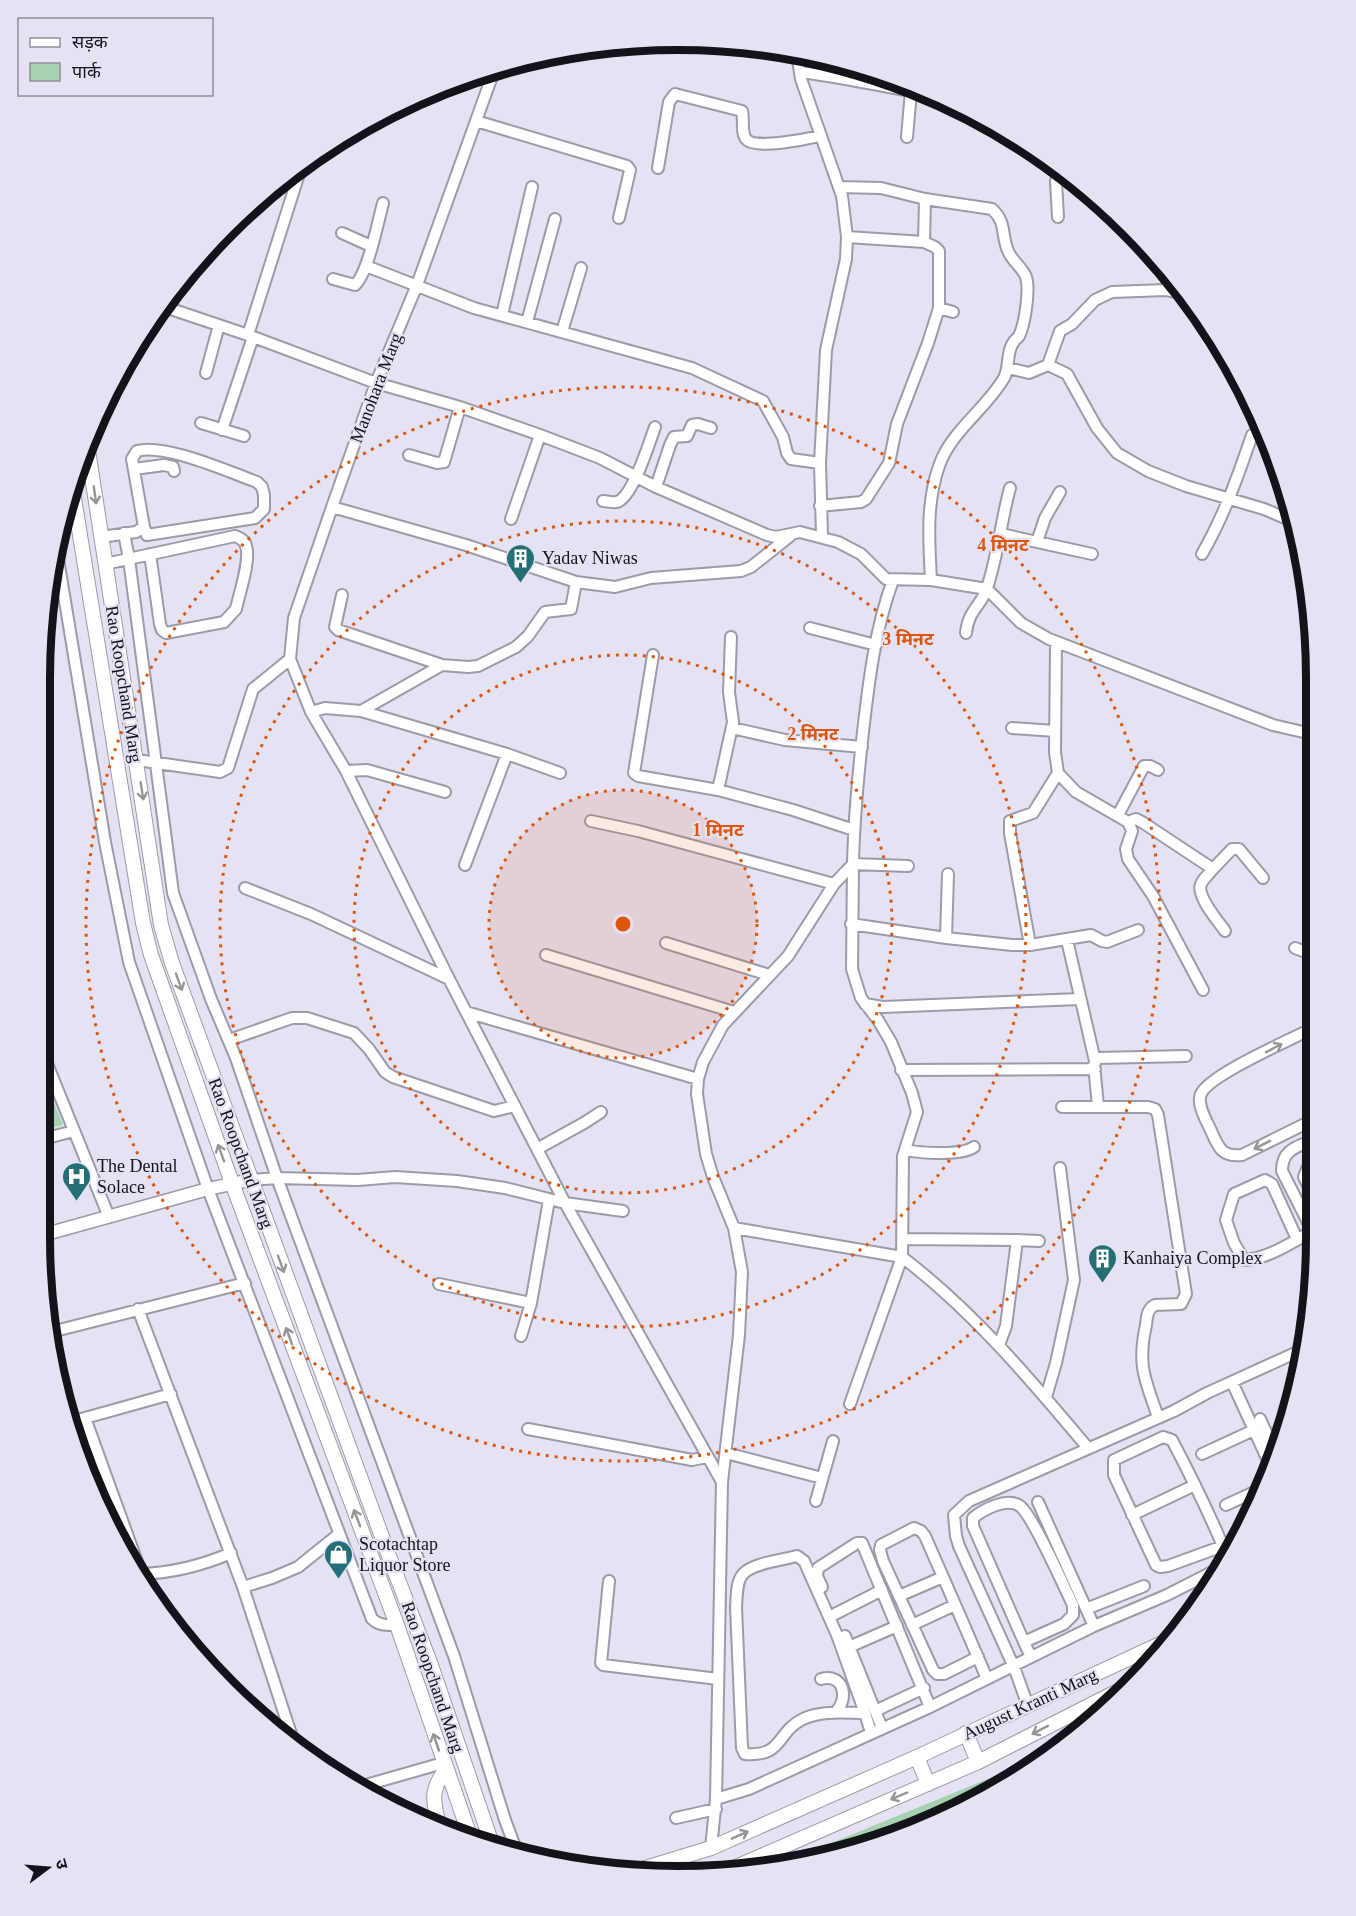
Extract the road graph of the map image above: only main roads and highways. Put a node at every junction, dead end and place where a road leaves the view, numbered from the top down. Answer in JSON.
{"nodes":[{"id":1,"x":90,"y":457,"type":"edge"},
{"id":2,"x":75,"y":503,"type":"edge"},
{"id":3,"x":1156,"y":1647,"type":"edge"},
{"id":4,"x":1107,"y":1697,"type":"edge"},
{"id":5,"x":966,"y":1733,"type":"junction"},
{"id":6,"x":917,"y":1757,"type":"junction"},
{"id":7,"x":978,"y":1762,"type":"junction"},
{"id":8,"x":445,"y":1766,"type":"junction"},
{"id":9,"x":928,"y":1784,"type":"junction"},
{"id":10,"x":438,"y":1819,"type":"edge"},
{"id":11,"x":468,"y":1830,"type":"edge"},
{"id":12,"x":490,"y":1837,"type":"edge"},
{"id":13,"x":747,"y":1862,"type":"edge"},
{"id":14,"x":654,"y":1865,"type":"edge"}],
"edges":[{"from":1,"to":12,"type":"main road","name":"Rao Roopchand Marg","one_way":true},
{"from":8,"to":2,"type":"main road","name":"Rao Roopchand Marg","one_way":true},
{"from":3,"to":5,"type":"main road","name":"August Kranti Marg"},
{"from":4,"to":7,"type":"main road","name":"August Kranti Marg","one_way":true},
{"from":5,"to":6,"type":"main road","name":"August Kranti Marg"},
{"from":5,"to":7,"type":"main road"},
{"from":6,"to":9,"type":"main road"},
{"from":14,"to":6,"type":"main road","name":"August Kranti Marg","one_way":true},
{"from":7,"to":9,"type":"main road","name":"August Kranti Marg"},
{"from":8,"to":10,"type":"main road"},
{"from":8,"to":11,"type":"main road","name":"Rao Roopchand Marg"},
{"from":9,"to":13,"type":"main road","name":"August Kranti Marg","one_way":true}]}
